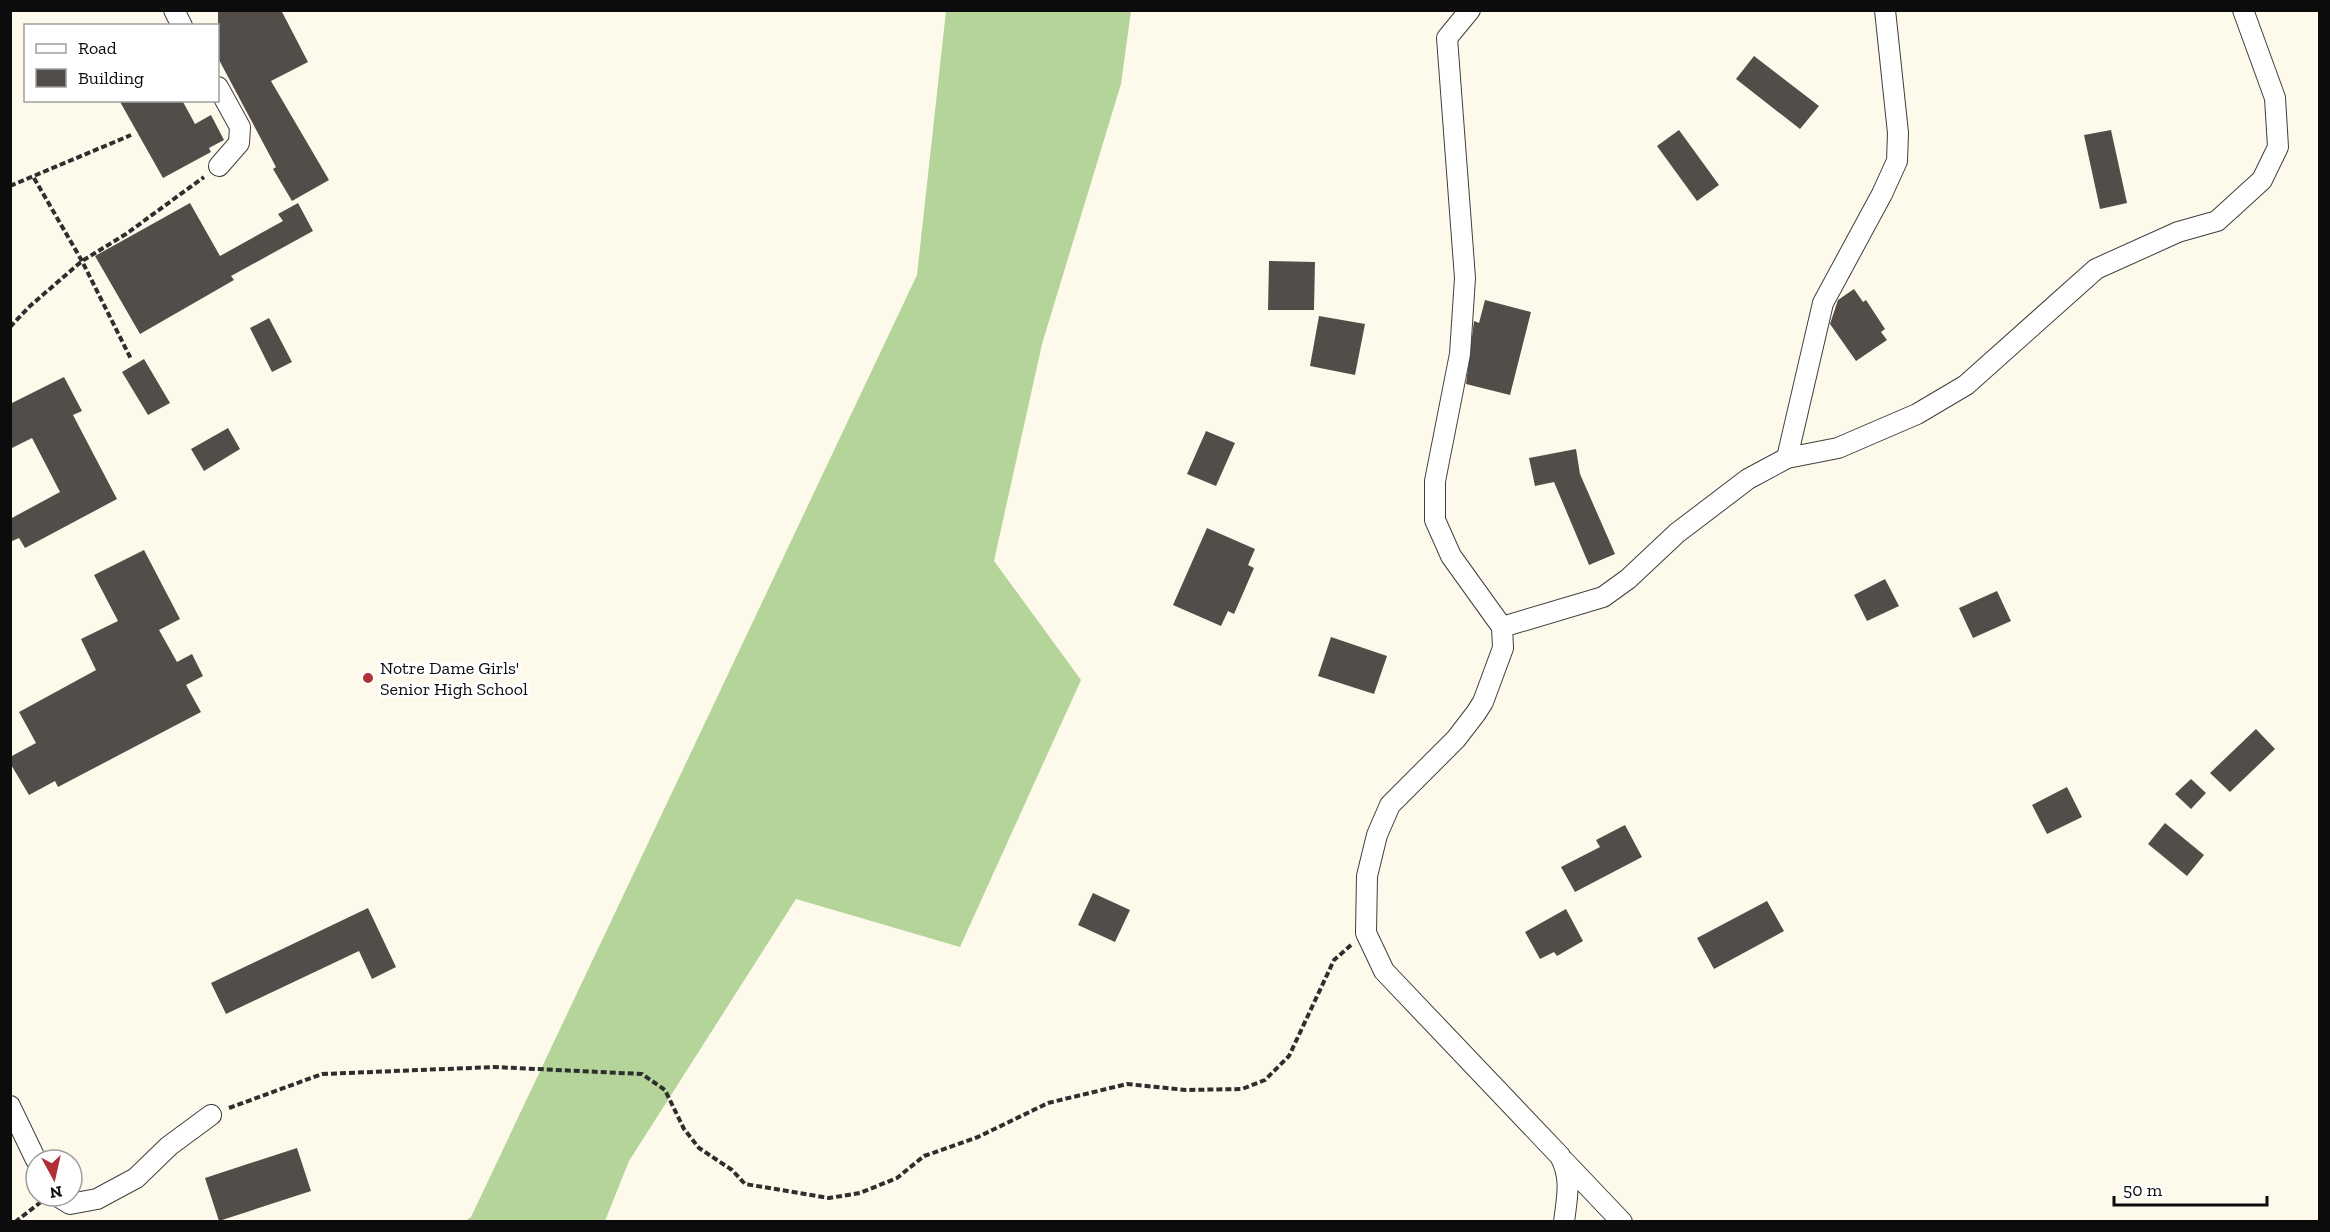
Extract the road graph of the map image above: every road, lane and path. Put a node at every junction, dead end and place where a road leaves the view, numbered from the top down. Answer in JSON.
{"nodes":[{"id":1,"x":174,"y":10,"type":"edge"},
{"id":2,"x":1470,"y":10,"type":"edge"},
{"id":3,"x":1885,"y":10,"type":"edge"},
{"id":4,"x":2243,"y":10,"type":"edge"},
{"id":5,"x":181,"y":24,"type":"edge"},
{"id":6,"x":219,"y":89,"type":"edge"},
{"id":7,"x":132,"y":135,"type":"dead end"},
{"id":8,"x":219,"y":166,"type":"joint"},
{"id":9,"x":34,"y":178,"type":"junction"},
{"id":10,"x":10,"y":186,"type":"edge"},
{"id":11,"x":82,"y":261,"type":"junction"},
{"id":12,"x":10,"y":327,"type":"edge"},
{"id":13,"x":131,"y":359,"type":"dead end"},
{"id":14,"x":1787,"y":458,"type":"junction"},
{"id":15,"x":1502,"y":627,"type":"junction"},
{"id":16,"x":1366,"y":933,"type":"junction"},
{"id":17,"x":10,"y":1106,"type":"edge"},
{"id":18,"x":211,"y":1115,"type":"joint"},
{"id":19,"x":30,"y":1148,"type":"edge"},
{"id":20,"x":1560,"y":1156,"type":"junction"},
{"id":21,"x":84,"y":1201,"type":"edge"},
{"id":22,"x":33,"y":1208,"type":"edge"},
{"id":23,"x":15,"y":1221,"type":"edge"},
{"id":24,"x":1564,"y":1221,"type":"edge"},
{"id":25,"x":1622,"y":1221,"type":"edge"}],
"edges":[{"from":1,"to":5,"type":"street"},
{"from":2,"to":15,"type":"street"},
{"from":3,"to":14,"type":"street"},
{"from":4,"to":14,"type":"street"},
{"from":6,"to":8,"type":"street"},
{"from":7,"to":9,"type":"path"},
{"from":8,"to":11,"type":"path"},
{"from":9,"to":10,"type":"path"},
{"from":9,"to":11,"type":"path"},
{"from":11,"to":12,"type":"path"},
{"from":11,"to":13,"type":"path"},
{"from":14,"to":15,"type":"street"},
{"from":15,"to":16,"type":"street"},
{"from":16,"to":18,"type":"path"},
{"from":16,"to":20,"type":"street"},
{"from":17,"to":19,"type":"street"},
{"from":18,"to":21,"type":"street"},
{"from":20,"to":24,"type":"street"},
{"from":20,"to":25,"type":"street"},
{"from":22,"to":23,"type":"path"}]}
